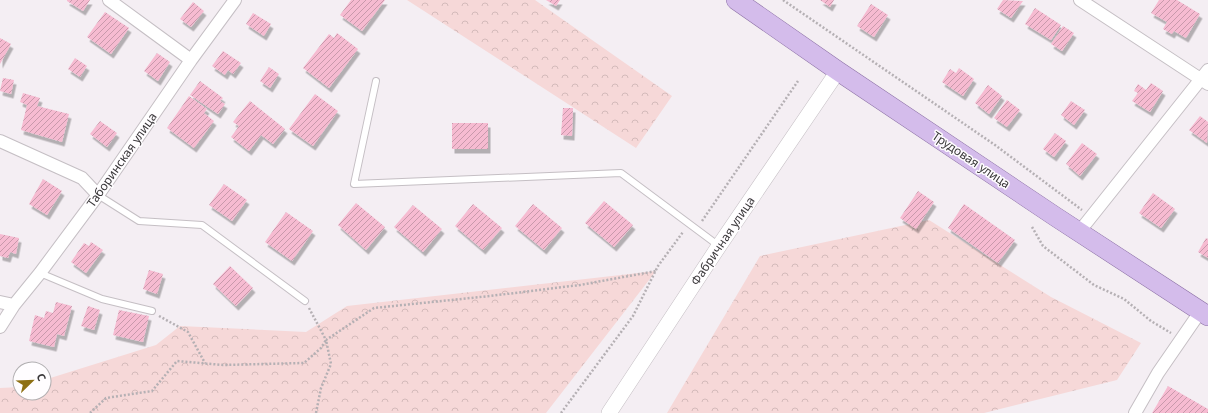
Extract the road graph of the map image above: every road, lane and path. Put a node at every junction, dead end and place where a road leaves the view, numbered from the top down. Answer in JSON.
{"nodes":[{"id":1,"x":109,"y":0,"type":"edge"},
{"id":2,"x":235,"y":0,"type":"edge"},
{"id":3,"x":736,"y":0,"type":"edge"},
{"id":4,"x":783,"y":0,"type":"edge"},
{"id":5,"x":1080,"y":0,"type":"edge"},
{"id":6,"x":191,"y":60,"type":"junction"},
{"id":7,"x":838,"y":71,"type":"junction"},
{"id":8,"x":1205,"y":78,"type":"edge"},
{"id":9,"x":376,"y":81,"type":"dead end"},
{"id":10,"x":798,"y":81,"type":"dead end"},
{"id":11,"x":0,"y":141,"type":"edge"},
{"id":12,"x":98,"y":195,"type":"junction"},
{"id":13,"x":1091,"y":216,"type":"junction"},
{"id":14,"x":689,"y":223,"type":"junction"},
{"id":15,"x":1032,"y":227,"type":"dead end"},
{"id":16,"x":1079,"y":232,"type":"junction"},
{"id":17,"x":719,"y":246,"type":"junction"},
{"id":18,"x":656,"y":271,"type":"dead end"},
{"id":19,"x":40,"y":273,"type":"junction"},
{"id":20,"x":305,"y":301,"type":"joint"},
{"id":21,"x":0,"y":302,"type":"edge"},
{"id":22,"x":14,"y":305,"type":"junction"},
{"id":23,"x":152,"y":311,"type":"joint"},
{"id":24,"x":1204,"y":314,"type":"edge"},
{"id":25,"x":0,"y":327,"type":"edge"},
{"id":26,"x":1182,"y":338,"type":"junction"},
{"id":27,"x":326,"y":340,"type":"junction"},
{"id":28,"x":205,"y":363,"type":"junction"},
{"id":29,"x":90,"y":413,"type":"edge"},
{"id":30,"x":316,"y":413,"type":"edge"},
{"id":31,"x":561,"y":413,"type":"edge"},
{"id":32,"x":609,"y":413,"type":"edge"},
{"id":33,"x":1135,"y":413,"type":"edge"}],
"edges":[{"from":1,"to":6,"type":"street"},
{"from":2,"to":6,"type":"street","name":"Таборинская улица"},
{"from":3,"to":7,"type":"main road","name":"Трудовая улица"},
{"from":4,"to":13,"type":"path"},
{"from":5,"to":8,"type":"street"},
{"from":6,"to":12,"type":"street","name":"Таборинская улица"},
{"from":7,"to":16,"type":"main road","name":"Трудовая улица"},
{"from":7,"to":17,"type":"street","name":"Фабричная улица"},
{"from":8,"to":13,"type":"street"},
{"from":9,"to":14,"type":"lane"},
{"from":10,"to":14,"type":"path"},
{"from":11,"to":12,"type":"street"},
{"from":12,"to":19,"type":"street","name":"Таборинская улица"},
{"from":12,"to":20,"type":"lane"},
{"from":13,"to":16,"type":"street"},
{"from":14,"to":17,"type":"lane"},
{"from":14,"to":31,"type":"path"},
{"from":15,"to":26,"type":"path"},
{"from":16,"to":24,"type":"main road","name":"Трудовая улица"},
{"from":17,"to":32,"type":"street","name":"Фабричная улица"},
{"from":18,"to":27,"type":"path"},
{"from":19,"to":22,"type":"street","name":"Таборинская улица"},
{"from":19,"to":23,"type":"lane"},
{"from":20,"to":27,"type":"path"},
{"from":21,"to":22,"type":"street"},
{"from":22,"to":25,"type":"street","name":"Таборинская улица"},
{"from":23,"to":28,"type":"path"},
{"from":24,"to":26,"type":"street"},
{"from":26,"to":33,"type":"street"},
{"from":27,"to":28,"type":"path"},
{"from":27,"to":30,"type":"path"},
{"from":28,"to":29,"type":"path"}]}
